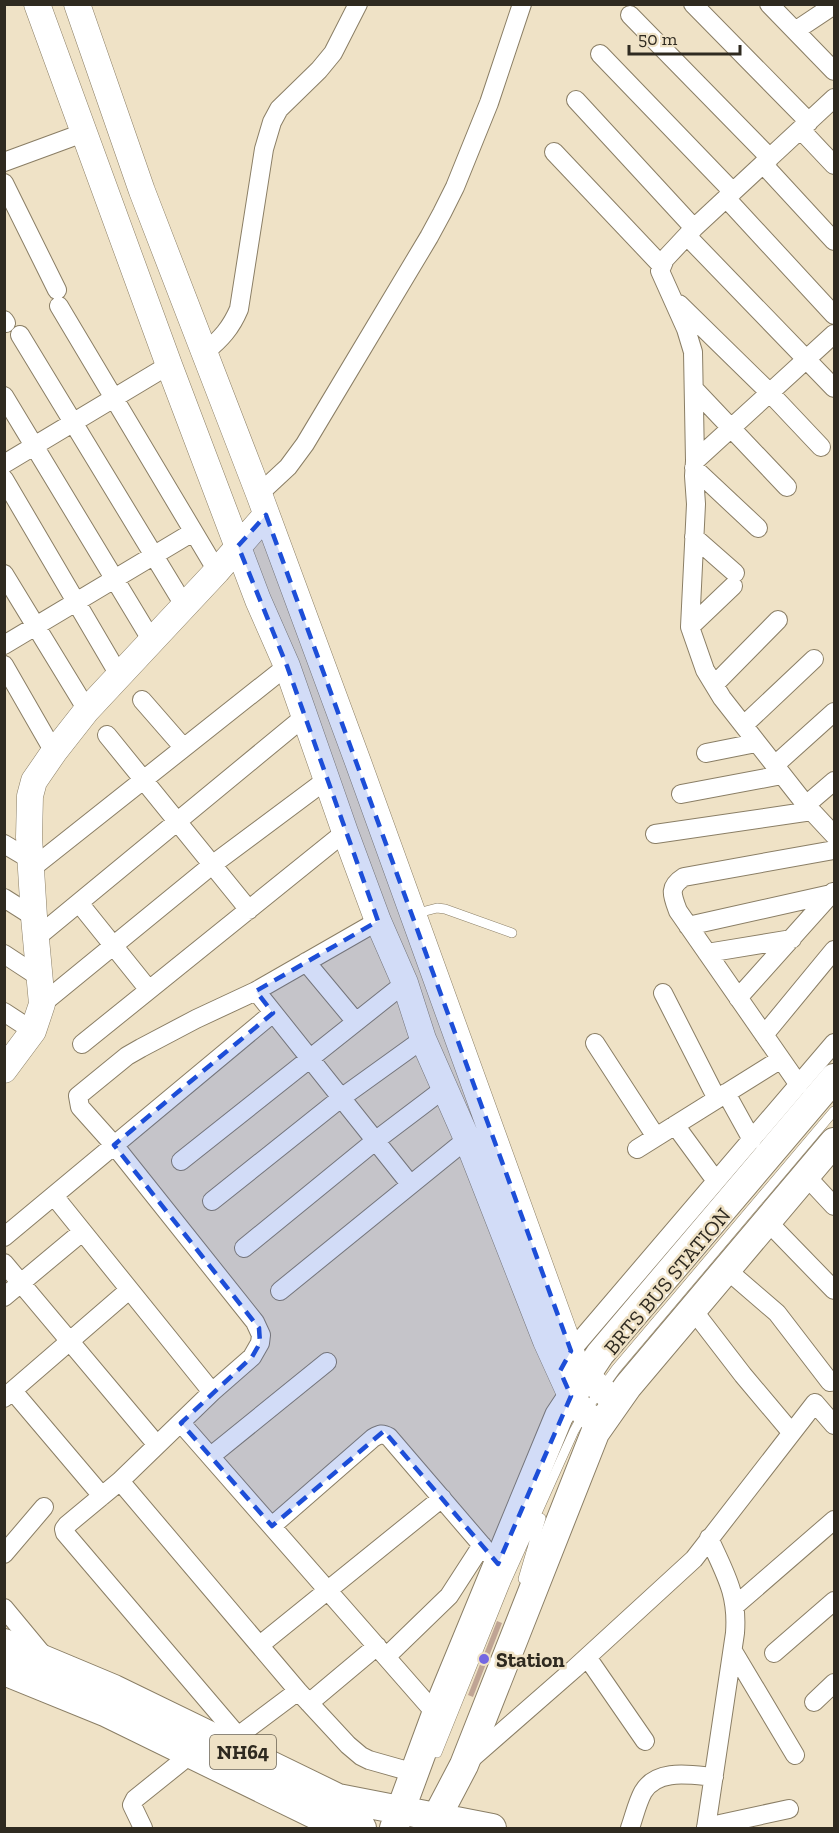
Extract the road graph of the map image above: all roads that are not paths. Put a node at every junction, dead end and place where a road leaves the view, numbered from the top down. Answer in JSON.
{"nodes":[{"id":1,"x":37,"y":4,"type":"edge"},
{"id":2,"x":77,"y":4,"type":"edge"},
{"id":3,"x":358,"y":4,"type":"edge"},
{"id":4,"x":522,"y":4,"type":"edge"},
{"id":5,"x":693,"y":4,"type":"edge"},
{"id":6,"x":769,"y":4,"type":"edge"},
{"id":7,"x":834,"y":5,"type":"edge"},
{"id":8,"x":630,"y":15,"type":"dead end"},
{"id":9,"x":795,"y":31,"type":"junction"},
{"id":10,"x":600,"y":54,"type":"dead end"},
{"id":11,"x":830,"y":59,"type":"edge"},
{"id":12,"x":834,"y":99,"type":"edge"},
{"id":13,"x":576,"y":100,"type":"dead end"},
{"id":14,"x":805,"y":126,"type":"junction"},
{"id":15,"x":83,"y":133,"type":"junction"},
{"id":16,"x":554,"y":152,"type":"dead end"},
{"id":17,"x":767,"y":161,"type":"junction"},
{"id":18,"x":4,"y":162,"type":"edge"},
{"id":19,"x":834,"y":165,"type":"edge"},
{"id":20,"x":4,"y":183,"type":"edge"},
{"id":21,"x":730,"y":195,"type":"junction"},
{"id":22,"x":690,"y":232,"type":"junction"},
{"id":23,"x":834,"y":241,"type":"edge"},
{"id":24,"x":661,"y":265,"type":"junction"},
{"id":25,"x":669,"y":294,"type":"junction"},
{"id":26,"x":834,"y":315,"type":"edge"},
{"id":27,"x":834,"y":334,"type":"edge"},
{"id":28,"x":20,"y":335,"type":"dead end"},
{"id":29,"x":205,"y":352,"type":"junction"},
{"id":30,"x":807,"y":359,"type":"junction"},
{"id":31,"x":169,"y":365,"type":"junction"},
{"id":32,"x":834,"y":388,"type":"edge"},
{"id":33,"x":695,"y":390,"type":"junction"},
{"id":34,"x":770,"y":393,"type":"junction"},
{"id":35,"x":4,"y":396,"type":"edge"},
{"id":36,"x":113,"y":397,"type":"junction"},
{"id":37,"x":72,"y":422,"type":"junction"},
{"id":38,"x":731,"y":428,"type":"junction"},
{"id":39,"x":34,"y":446,"type":"junction"},
{"id":40,"x":821,"y":447,"type":"dead end"},
{"id":41,"x":4,"y":464,"type":"edge"},
{"id":42,"x":695,"y":464,"type":"junction"},
{"id":43,"x":4,"y":479,"type":"edge"},
{"id":44,"x":787,"y":487,"type":"dead end"},
{"id":45,"x":266,"y":514,"type":"junction"},
{"id":46,"x":758,"y":528,"type":"dead end"},
{"id":47,"x":194,"y":532,"type":"junction"},
{"id":48,"x":694,"y":537,"type":"junction"},
{"id":49,"x":240,"y":553,"type":"junction"},
{"id":50,"x":154,"y":556,"type":"junction"},
{"id":51,"x":217,"y":571,"type":"junction"},
{"id":52,"x":4,"y":574,"type":"edge"},
{"id":53,"x":115,"y":579,"type":"junction"},
{"id":54,"x":75,"y":602,"type":"junction"},
{"id":55,"x":184,"y":605,"type":"junction"},
{"id":56,"x":778,"y":620,"type":"dead end"},
{"id":57,"x":35,"y":626,"type":"junction"},
{"id":58,"x":690,"y":627,"type":"junction"},
{"id":59,"x":152,"y":641,"type":"junction"},
{"id":60,"x":4,"y":645,"type":"edge"},
{"id":61,"x":814,"y":659,"type":"dead end"},
{"id":62,"x":4,"y":665,"type":"edge"},
{"id":63,"x":287,"y":666,"type":"junction"},
{"id":64,"x":119,"y":675,"type":"junction"},
{"id":65,"x":714,"y":685,"type":"junction"},
{"id":66,"x":142,"y":700,"type":"dead end"},
{"id":67,"x":87,"y":710,"type":"junction"},
{"id":68,"x":834,"y":712,"type":"edge"},
{"id":69,"x":304,"y":717,"type":"junction"},
{"id":70,"x":744,"y":724,"type":"junction"},
{"id":71,"x":107,"y":735,"type":"dead end"},
{"id":72,"x":756,"y":743,"type":"junction"},
{"id":73,"x":183,"y":747,"type":"junction"},
{"id":74,"x":54,"y":752,"type":"junction"},
{"id":75,"x":706,"y":753,"type":"dead end"},
{"id":76,"x":779,"y":770,"type":"junction"},
{"id":77,"x":143,"y":779,"type":"junction"},
{"id":78,"x":326,"y":780,"type":"junction"},
{"id":79,"x":834,"y":781,"type":"edge"},
{"id":80,"x":681,"y":794,"type":"dead end"},
{"id":81,"x":809,"y":808,"type":"junction"},
{"id":82,"x":178,"y":822,"type":"junction"},
{"id":83,"x":345,"y":832,"type":"junction"},
{"id":84,"x":655,"y":834,"type":"dead end"},
{"id":85,"x":834,"y":835,"type":"edge"},
{"id":86,"x":4,"y":844,"type":"edge"},
{"id":87,"x":834,"y":850,"type":"edge"},
{"id":88,"x":30,"y":855,"type":"junction"},
{"id":89,"x":212,"y":865,"type":"junction"},
{"id":90,"x":833,"y":892,"type":"edge"},
{"id":91,"x":4,"y":898,"type":"edge"},
{"id":92,"x":79,"y":903,"type":"junction"},
{"id":93,"x":249,"y":910,"type":"junction"},
{"id":94,"x":413,"y":915,"type":"junction"},
{"id":95,"x":378,"y":921,"type":"junction"},
{"id":96,"x":688,"y":926,"type":"junction"},
{"id":97,"x":35,"y":928,"type":"junction"},
{"id":98,"x":512,"y":933,"type":"dead end"},
{"id":99,"x":792,"y":939,"type":"junction"},
{"id":100,"x":113,"y":945,"type":"junction"},
{"id":101,"x":834,"y":950,"type":"edge"},
{"id":102,"x":707,"y":953,"type":"junction"},
{"id":103,"x":4,"y":954,"type":"edge"},
{"id":104,"x":306,"y":962,"type":"junction"},
{"id":105,"x":39,"y":977,"type":"junction"},
{"id":106,"x":405,"y":983,"type":"junction"},
{"id":107,"x":149,"y":990,"type":"junction"},
{"id":108,"x":256,"y":991,"type":"junction"},
{"id":109,"x":663,"y":993,"type":"dead end"},
{"id":110,"x":738,"y":998,"type":"junction"},
{"id":111,"x":42,"y":1004,"type":"junction"},
{"id":112,"x":4,"y":1012,"type":"edge"},
{"id":113,"x":273,"y":1012,"type":"junction"},
{"id":114,"x":356,"y":1022,"type":"junction"},
{"id":115,"x":33,"y":1031,"type":"junction"},
{"id":116,"x":764,"y":1035,"type":"junction"},
{"id":117,"x":423,"y":1039,"type":"junction"},
{"id":118,"x":594,"y":1043,"type":"dead end"},
{"id":119,"x":834,"y":1043,"type":"edge"},
{"id":120,"x":82,"y":1044,"type":"dead end"},
{"id":121,"x":310,"y":1059,"type":"junction"},
{"id":122,"x":781,"y":1059,"type":"junction"},
{"id":123,"x":5,"y":1068,"type":"edge"},
{"id":124,"x":834,"y":1078,"type":"edge"},
{"id":125,"x":799,"y":1085,"type":"junction"},
{"id":126,"x":445,"y":1088,"type":"junction"},
{"id":127,"x":722,"y":1096,"type":"junction"},
{"id":128,"x":341,"y":1098,"type":"junction"},
{"id":129,"x":834,"y":1111,"type":"edge"},
{"id":130,"x":675,"y":1125,"type":"junction"},
{"id":131,"x":656,"y":1137,"type":"junction"},
{"id":132,"x":467,"y":1139,"type":"junction"},
{"id":133,"x":752,"y":1140,"type":"junction"},
{"id":134,"x":375,"y":1141,"type":"junction"},
{"id":135,"x":834,"y":1142,"type":"edge"},
{"id":136,"x":114,"y":1145,"type":"junction"},
{"id":137,"x":638,"y":1149,"type":"dead end"},
{"id":138,"x":182,"y":1161,"type":"dead end"},
{"id":139,"x":806,"y":1176,"type":"junction"},
{"id":140,"x":716,"y":1181,"type":"junction"},
{"id":141,"x":410,"y":1185,"type":"junction"},
{"id":142,"x":54,"y":1196,"type":"junction"},
{"id":143,"x":212,"y":1201,"type":"dead end"},
{"id":144,"x":834,"y":1206,"type":"edge"},
{"id":145,"x":767,"y":1221,"type":"junction"},
{"id":146,"x":82,"y":1232,"type":"junction"},
{"id":147,"x":4,"y":1237,"type":"edge"},
{"id":148,"x":244,"y":1248,"type":"dead end"},
{"id":149,"x":4,"y":1263,"type":"edge"},
{"id":150,"x":727,"y":1270,"type":"junction"},
{"id":151,"x":21,"y":1283,"type":"junction"},
{"id":152,"x":129,"y":1290,"type":"junction"},
{"id":153,"x":834,"y":1290,"type":"edge"},
{"id":154,"x":280,"y":1291,"type":"dead end"},
{"id":155,"x":4,"y":1297,"type":"edge"},
{"id":156,"x":693,"y":1310,"type":"junction"},
{"id":157,"x":70,"y":1341,"type":"junction"},
{"id":158,"x":327,"y":1362,"type":"dead end"},
{"id":159,"x":832,"y":1379,"type":"edge"},
{"id":160,"x":586,"y":1390,"type":"junction"},
{"id":161,"x":212,"y":1392,"type":"junction"},
{"id":162,"x":9,"y":1395,"type":"edge"},
{"id":163,"x":815,"y":1403,"type":"junction"},
{"id":164,"x":181,"y":1423,"type":"junction"},
{"id":165,"x":834,"y":1425,"type":"edge"},
{"id":166,"x":791,"y":1432,"type":"junction"},
{"id":167,"x":157,"y":1445,"type":"junction"},
{"id":168,"x":211,"y":1456,"type":"junction"},
{"id":169,"x":120,"y":1481,"type":"junction"},
{"id":170,"x":549,"y":1490,"type":"junction"},
{"id":171,"x":102,"y":1496,"type":"junction"},
{"id":172,"x":441,"y":1498,"type":"junction"},
{"id":173,"x":45,"y":1507,"type":"dead end"},
{"id":174,"x":834,"y":1520,"type":"edge"},
{"id":175,"x":272,"y":1526,"type":"junction"},
{"id":176,"x":709,"y":1538,"type":"junction"},
{"id":177,"x":5,"y":1553,"type":"edge"},
{"id":178,"x":490,"y":1554,"type":"junction"},
{"id":179,"x":520,"y":1588,"type":"dead end"},
{"id":180,"x":328,"y":1590,"type":"junction"},
{"id":181,"x":834,"y":1601,"type":"edge"},
{"id":182,"x":736,"y":1605,"type":"junction"},
{"id":183,"x":4,"y":1608,"type":"edge"},
{"id":184,"x":4,"y":1643,"type":"edge"},
{"id":185,"x":260,"y":1645,"type":"junction"},
{"id":186,"x":733,"y":1651,"type":"junction"},
{"id":187,"x":381,"y":1652,"type":"junction"},
{"id":188,"x":774,"y":1653,"type":"dead end"},
{"id":189,"x":587,"y":1657,"type":"junction"},
{"id":190,"x":48,"y":1661,"type":"junction"},
{"id":191,"x":4,"y":1671,"type":"edge"},
{"id":192,"x":834,"y":1683,"type":"edge"},
{"id":193,"x":303,"y":1697,"type":"junction"},
{"id":194,"x":814,"y":1702,"type":"dead end"},
{"id":195,"x":436,"y":1714,"type":"junction"},
{"id":196,"x":233,"y":1740,"type":"junction"},
{"id":197,"x":645,"y":1741,"type":"dead end"},
{"id":198,"x":191,"y":1754,"type":"junction"},
{"id":199,"x":795,"y":1755,"type":"dead end"},
{"id":200,"x":457,"y":1769,"type":"junction"},
{"id":201,"x":423,"y":1770,"type":"junction"},
{"id":202,"x":714,"y":1777,"type":"junction"},
{"id":203,"x":789,"y":1809,"type":"dead end"},
{"id":204,"x":398,"y":1819,"type":"edge"},
{"id":205,"x":434,"y":1823,"type":"edge"},
{"id":206,"x":143,"y":1828,"type":"edge"},
{"id":207,"x":362,"y":1828,"type":"edge"},
{"id":208,"x":492,"y":1828,"type":"edge"},
{"id":209,"x":630,"y":1828,"type":"edge"},
{"id":210,"x":706,"y":1828,"type":"edge"}],
"edges":[{"from":1,"to":15,"type":"street"},
{"from":2,"to":29,"type":"street"},
{"from":3,"to":29,"type":"street"},
{"from":4,"to":45,"type":"street"},
{"from":5,"to":14,"type":"street"},
{"from":6,"to":9,"type":"street"},
{"from":7,"to":9,"type":"street"},
{"from":8,"to":17,"type":"street"},
{"from":9,"to":11,"type":"street"},
{"from":10,"to":21,"type":"street"},
{"from":12,"to":14,"type":"street"},
{"from":13,"to":22,"type":"street"},
{"from":14,"to":17,"type":"street"},
{"from":14,"to":19,"type":"street"},
{"from":15,"to":18,"type":"street"},
{"from":15,"to":31,"type":"street"},
{"from":16,"to":24,"type":"street"},
{"from":17,"to":21,"type":"street"},
{"from":17,"to":23,"type":"street"},
{"from":20,"to":36,"type":"street"},
{"from":21,"to":22,"type":"street"},
{"from":21,"to":26,"type":"street"},
{"from":22,"to":24,"type":"street"},
{"from":22,"to":30,"type":"street"},
{"from":24,"to":25,"type":"street"},
{"from":25,"to":33,"type":"street"},
{"from":25,"to":34,"type":"street"},
{"from":27,"to":30,"type":"street"},
{"from":28,"to":37,"type":"street"},
{"from":29,"to":45,"type":"street"},
{"from":30,"to":32,"type":"street"},
{"from":30,"to":34,"type":"street"},
{"from":31,"to":36,"type":"street"},
{"from":31,"to":49,"type":"street"},
{"from":33,"to":38,"type":"street"},
{"from":33,"to":42,"type":"street"},
{"from":34,"to":38,"type":"street"},
{"from":34,"to":40,"type":"street"},
{"from":35,"to":39,"type":"street"},
{"from":36,"to":37,"type":"street"},
{"from":36,"to":47,"type":"street"},
{"from":37,"to":39,"type":"street"},
{"from":37,"to":50,"type":"street"},
{"from":38,"to":42,"type":"street"},
{"from":38,"to":44,"type":"street"},
{"from":39,"to":41,"type":"street"},
{"from":39,"to":53,"type":"street"},
{"from":42,"to":46,"type":"street"},
{"from":42,"to":48,"type":"street"},
{"from":43,"to":54,"type":"street"},
{"from":45,"to":49,"type":"street"},
{"from":45,"to":94,"type":"street"},
{"from":47,"to":50,"type":"street"},
{"from":47,"to":51,"type":"street"},
{"from":48,"to":58,"type":"street"},
{"from":48,"to":58,"type":"street"},
{"from":49,"to":51,"type":"street"},
{"from":49,"to":63,"type":"street"},
{"from":50,"to":53,"type":"street"},
{"from":50,"to":55,"type":"street"},
{"from":51,"to":55,"type":"street"},
{"from":52,"to":57,"type":"street"},
{"from":53,"to":54,"type":"street"},
{"from":53,"to":59,"type":"street"},
{"from":54,"to":57,"type":"street"},
{"from":54,"to":64,"type":"street"},
{"from":55,"to":59,"type":"street"},
{"from":56,"to":65,"type":"street"},
{"from":57,"to":60,"type":"street"},
{"from":57,"to":67,"type":"street"},
{"from":58,"to":65,"type":"street"},
{"from":59,"to":64,"type":"street"},
{"from":61,"to":70,"type":"street"},
{"from":62,"to":74,"type":"street"},
{"from":63,"to":69,"type":"street"},
{"from":63,"to":73,"type":"street"},
{"from":64,"to":67,"type":"street"},
{"from":65,"to":70,"type":"street"},
{"from":66,"to":73,"type":"street"},
{"from":67,"to":74,"type":"street"},
{"from":68,"to":76,"type":"street"},
{"from":69,"to":78,"type":"street"},
{"from":69,"to":82,"type":"street"},
{"from":70,"to":72,"type":"street"},
{"from":71,"to":77,"type":"street"},
{"from":72,"to":75,"type":"street"},
{"from":72,"to":76,"type":"street"},
{"from":73,"to":77,"type":"street"},
{"from":74,"to":88,"type":"street"},
{"from":76,"to":80,"type":"street"},
{"from":76,"to":81,"type":"street"},
{"from":77,"to":82,"type":"street"},
{"from":77,"to":88,"type":"street"},
{"from":78,"to":83,"type":"street"},
{"from":78,"to":89,"type":"street"},
{"from":79,"to":81,"type":"street"},
{"from":81,"to":84,"type":"street"},
{"from":81,"to":85,"type":"street"},
{"from":82,"to":89,"type":"street"},
{"from":82,"to":92,"type":"street"},
{"from":83,"to":93,"type":"street"},
{"from":83,"to":95,"type":"street"},
{"from":86,"to":88,"type":"street"},
{"from":87,"to":96,"type":"street"},
{"from":88,"to":97,"type":"street"},
{"from":89,"to":93,"type":"street"},
{"from":89,"to":100,"type":"street"},
{"from":90,"to":96,"type":"street"},
{"from":90,"to":99,"type":"street"},
{"from":91,"to":97,"type":"street"},
{"from":92,"to":97,"type":"street"},
{"from":92,"to":100,"type":"street"},
{"from":93,"to":107,"type":"street"},
{"from":94,"to":98,"type":"lane"},
{"from":94,"to":160,"type":"street"},
{"from":95,"to":104,"type":"street"},
{"from":95,"to":106,"type":"street"},
{"from":96,"to":102,"type":"street"},
{"from":97,"to":105,"type":"street"},
{"from":99,"to":102,"type":"street"},
{"from":99,"to":110,"type":"street"},
{"from":100,"to":107,"type":"street"},
{"from":100,"to":111,"type":"street"},
{"from":101,"to":116,"type":"street"},
{"from":102,"to":110,"type":"street"},
{"from":103,"to":105,"type":"street"},
{"from":104,"to":108,"type":"street"},
{"from":104,"to":114,"type":"street"},
{"from":105,"to":111,"type":"street"},
{"from":106,"to":114,"type":"street"},
{"from":106,"to":117,"type":"street"},
{"from":107,"to":120,"type":"street"},
{"from":108,"to":113,"type":"street"},
{"from":108,"to":136,"type":"street"},
{"from":109,"to":127,"type":"street"},
{"from":110,"to":116,"type":"street"},
{"from":111,"to":115,"type":"street"},
{"from":112,"to":115,"type":"street"},
{"from":113,"to":121,"type":"street"},
{"from":113,"to":136,"type":"street"},
{"from":114,"to":121,"type":"street"},
{"from":115,"to":123,"type":"street"},
{"from":116,"to":122,"type":"street"},
{"from":117,"to":126,"type":"street"},
{"from":117,"to":128,"type":"street"},
{"from":118,"to":131,"type":"street"},
{"from":119,"to":125,"type":"street"},
{"from":121,"to":128,"type":"street"},
{"from":121,"to":138,"type":"street"},
{"from":122,"to":125,"type":"street"},
{"from":122,"to":127,"type":"street"},
{"from":124,"to":160,"type":"main road"},
{"from":125,"to":133,"type":"street"},
{"from":126,"to":132,"type":"street"},
{"from":126,"to":134,"type":"street"},
{"from":127,"to":130,"type":"street"},
{"from":127,"to":133,"type":"street"},
{"from":128,"to":134,"type":"street"},
{"from":128,"to":143,"type":"street"},
{"from":129,"to":160,"type":"lane","name":"BRTS BUS STATION"},
{"from":130,"to":131,"type":"street"},
{"from":130,"to":140,"type":"street"},
{"from":131,"to":137,"type":"street"},
{"from":132,"to":141,"type":"street"},
{"from":132,"to":160,"type":"street"},
{"from":133,"to":140,"type":"street"},
{"from":134,"to":141,"type":"street"},
{"from":134,"to":148,"type":"street"},
{"from":135,"to":139,"type":"main road"},
{"from":136,"to":142,"type":"street"},
{"from":136,"to":161,"type":"street"},
{"from":139,"to":144,"type":"street"},
{"from":139,"to":145,"type":"main road"},
{"from":140,"to":160,"type":"street"},
{"from":141,"to":154,"type":"street"},
{"from":142,"to":146,"type":"street"},
{"from":142,"to":147,"type":"street"},
{"from":145,"to":150,"type":"main road"},
{"from":145,"to":153,"type":"street"},
{"from":146,"to":151,"type":"street"},
{"from":146,"to":152,"type":"street"},
{"from":149,"to":151,"type":"street"},
{"from":150,"to":156,"type":"main road"},
{"from":150,"to":159,"type":"street"},
{"from":151,"to":155,"type":"street"},
{"from":151,"to":157,"type":"street"},
{"from":152,"to":157,"type":"street"},
{"from":152,"to":161,"type":"street"},
{"from":156,"to":160,"type":"main road"},
{"from":156,"to":166,"type":"street"},
{"from":157,"to":162,"type":"street"},
{"from":157,"to":167,"type":"street"},
{"from":158,"to":168,"type":"street"},
{"from":159,"to":163,"type":"street"},
{"from":160,"to":170,"type":"lane","name":"BRTS BUS STATION"},
{"from":160,"to":178,"type":"main road"},
{"from":160,"to":200,"type":"main road"},
{"from":161,"to":164,"type":"street"},
{"from":162,"to":171,"type":"street"},
{"from":163,"to":165,"type":"street"},
{"from":163,"to":166,"type":"street"},
{"from":164,"to":167,"type":"street"},
{"from":164,"to":168,"type":"street"},
{"from":166,"to":176,"type":"street"},
{"from":167,"to":169,"type":"street"},
{"from":168,"to":175,"type":"street"},
{"from":169,"to":171,"type":"street"},
{"from":169,"to":185,"type":"street"},
{"from":170,"to":179,"type":"lane"},
{"from":170,"to":201,"type":"lane"},
{"from":171,"to":196,"type":"street"},
{"from":172,"to":175,"type":"street"},
{"from":172,"to":178,"type":"street"},
{"from":172,"to":180,"type":"street"},
{"from":173,"to":177,"type":"street"},
{"from":174,"to":182,"type":"street"},
{"from":175,"to":180,"type":"street"},
{"from":176,"to":182,"type":"street"},
{"from":176,"to":189,"type":"street"},
{"from":178,"to":187,"type":"street"},
{"from":178,"to":195,"type":"main road"},
{"from":180,"to":185,"type":"street"},
{"from":180,"to":187,"type":"street"},
{"from":181,"to":188,"type":"street"},
{"from":182,"to":186,"type":"street"},
{"from":183,"to":190,"type":"street"},
{"from":184,"to":190,"type":"main road","number":"NH64"},
{"from":185,"to":193,"type":"street"},
{"from":186,"to":199,"type":"street"},
{"from":186,"to":202,"type":"street"},
{"from":187,"to":193,"type":"street"},
{"from":187,"to":195,"type":"street"},
{"from":189,"to":197,"type":"street"},
{"from":189,"to":200,"type":"street"},
{"from":190,"to":196,"type":"main road","number":"NH64"},
{"from":191,"to":198,"type":"main road","number":"NH64"},
{"from":192,"to":194,"type":"street"},
{"from":193,"to":196,"type":"street"},
{"from":193,"to":201,"type":"street"},
{"from":195,"to":201,"type":"main road"},
{"from":196,"to":204,"type":"main road","number":"NH64"},
{"from":198,"to":206,"type":"street"},
{"from":198,"to":207,"type":"main road","number":"NH64"},
{"from":200,"to":205,"type":"main road"},
{"from":201,"to":204,"type":"main road"},
{"from":202,"to":209,"type":"street"},
{"from":202,"to":210,"type":"street"},
{"from":203,"to":210,"type":"street"},
{"from":204,"to":205,"type":"main road","number":"NH64"},
{"from":205,"to":208,"type":"main road","number":"NH64"}]}
